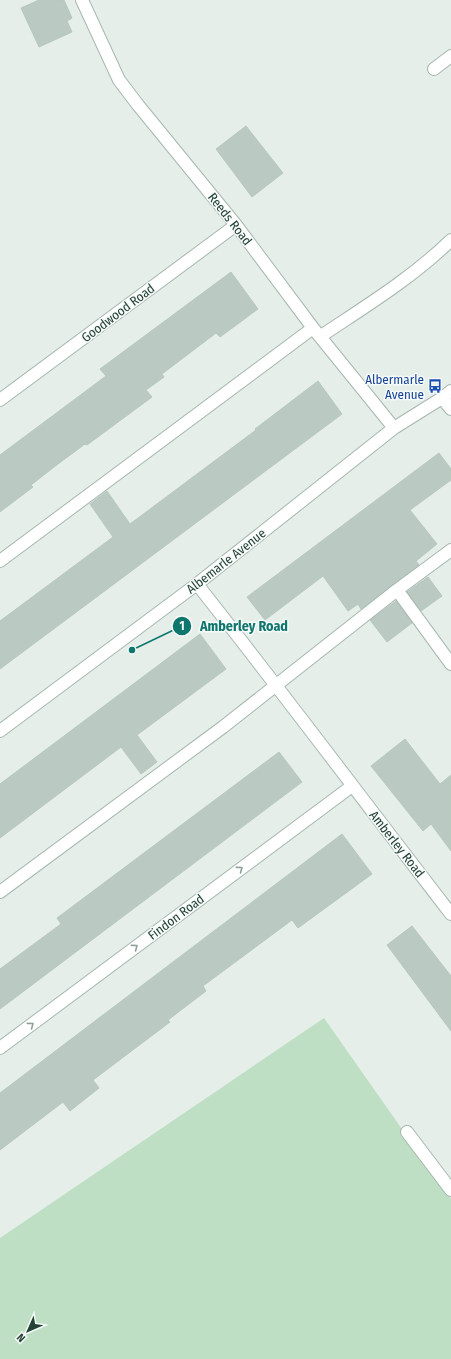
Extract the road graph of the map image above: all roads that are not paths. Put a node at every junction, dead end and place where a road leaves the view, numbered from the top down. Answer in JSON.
{"nodes":[{"id":1,"x":82,"y":0,"type":"edge"},
{"id":2,"x":451,"y":56,"type":"edge"},
{"id":3,"x":434,"y":69,"type":"dead end"},
{"id":4,"x":236,"y":225,"type":"junction"},
{"id":5,"x":451,"y":240,"type":"edge"},
{"id":6,"x":317,"y":332,"type":"junction"},
{"id":7,"x":447,"y":395,"type":"edge"},
{"id":8,"x":0,"y":400,"type":"edge"},
{"id":9,"x":451,"y":409,"type":"edge"},
{"id":10,"x":394,"y":428,"type":"junction"},
{"id":11,"x":451,"y":550,"type":"edge"},
{"id":12,"x":0,"y":561,"type":"edge"},
{"id":13,"x":197,"y":584,"type":"junction"},
{"id":14,"x":397,"y":590,"type":"junction"},
{"id":15,"x":451,"y":664,"type":"edge"},
{"id":16,"x":277,"y":686,"type":"junction"},
{"id":17,"x":0,"y":731,"type":"edge"},
{"id":18,"x":352,"y":786,"type":"junction"},
{"id":19,"x":0,"y":892,"type":"edge"},
{"id":20,"x":451,"y":914,"type":"edge"},
{"id":21,"x":0,"y":1048,"type":"edge"},
{"id":22,"x":407,"y":1132,"type":"dead end"},
{"id":23,"x":451,"y":1190,"type":"edge"}],
"edges":[{"from":1,"to":4,"type":"street","name":"Reeds Road"},
{"from":2,"to":3,"type":"street"},
{"from":4,"to":6,"type":"street","name":"Reeds Road"},
{"from":4,"to":8,"type":"street","name":"Goodwood Road"},
{"from":5,"to":6,"type":"street"},
{"from":6,"to":10,"type":"street","name":"Reeds Road"},
{"from":6,"to":12,"type":"street"},
{"from":7,"to":9,"type":"street"},
{"from":7,"to":10,"type":"street","name":"Albemarle Avenue"},
{"from":10,"to":13,"type":"street","name":"Albemarle Avenue"},
{"from":11,"to":14,"type":"street"},
{"from":13,"to":16,"type":"street","name":"Amberley Road"},
{"from":13,"to":17,"type":"street","name":"Albemarle Avenue"},
{"from":14,"to":15,"type":"street"},
{"from":14,"to":16,"type":"street"},
{"from":16,"to":18,"type":"street","name":"Amberley Road"},
{"from":16,"to":19,"type":"street"},
{"from":18,"to":20,"type":"street","name":"Amberley Road"},
{"from":21,"to":18,"type":"street","name":"Findon Road","one_way":true},
{"from":22,"to":23,"type":"street"}]}
